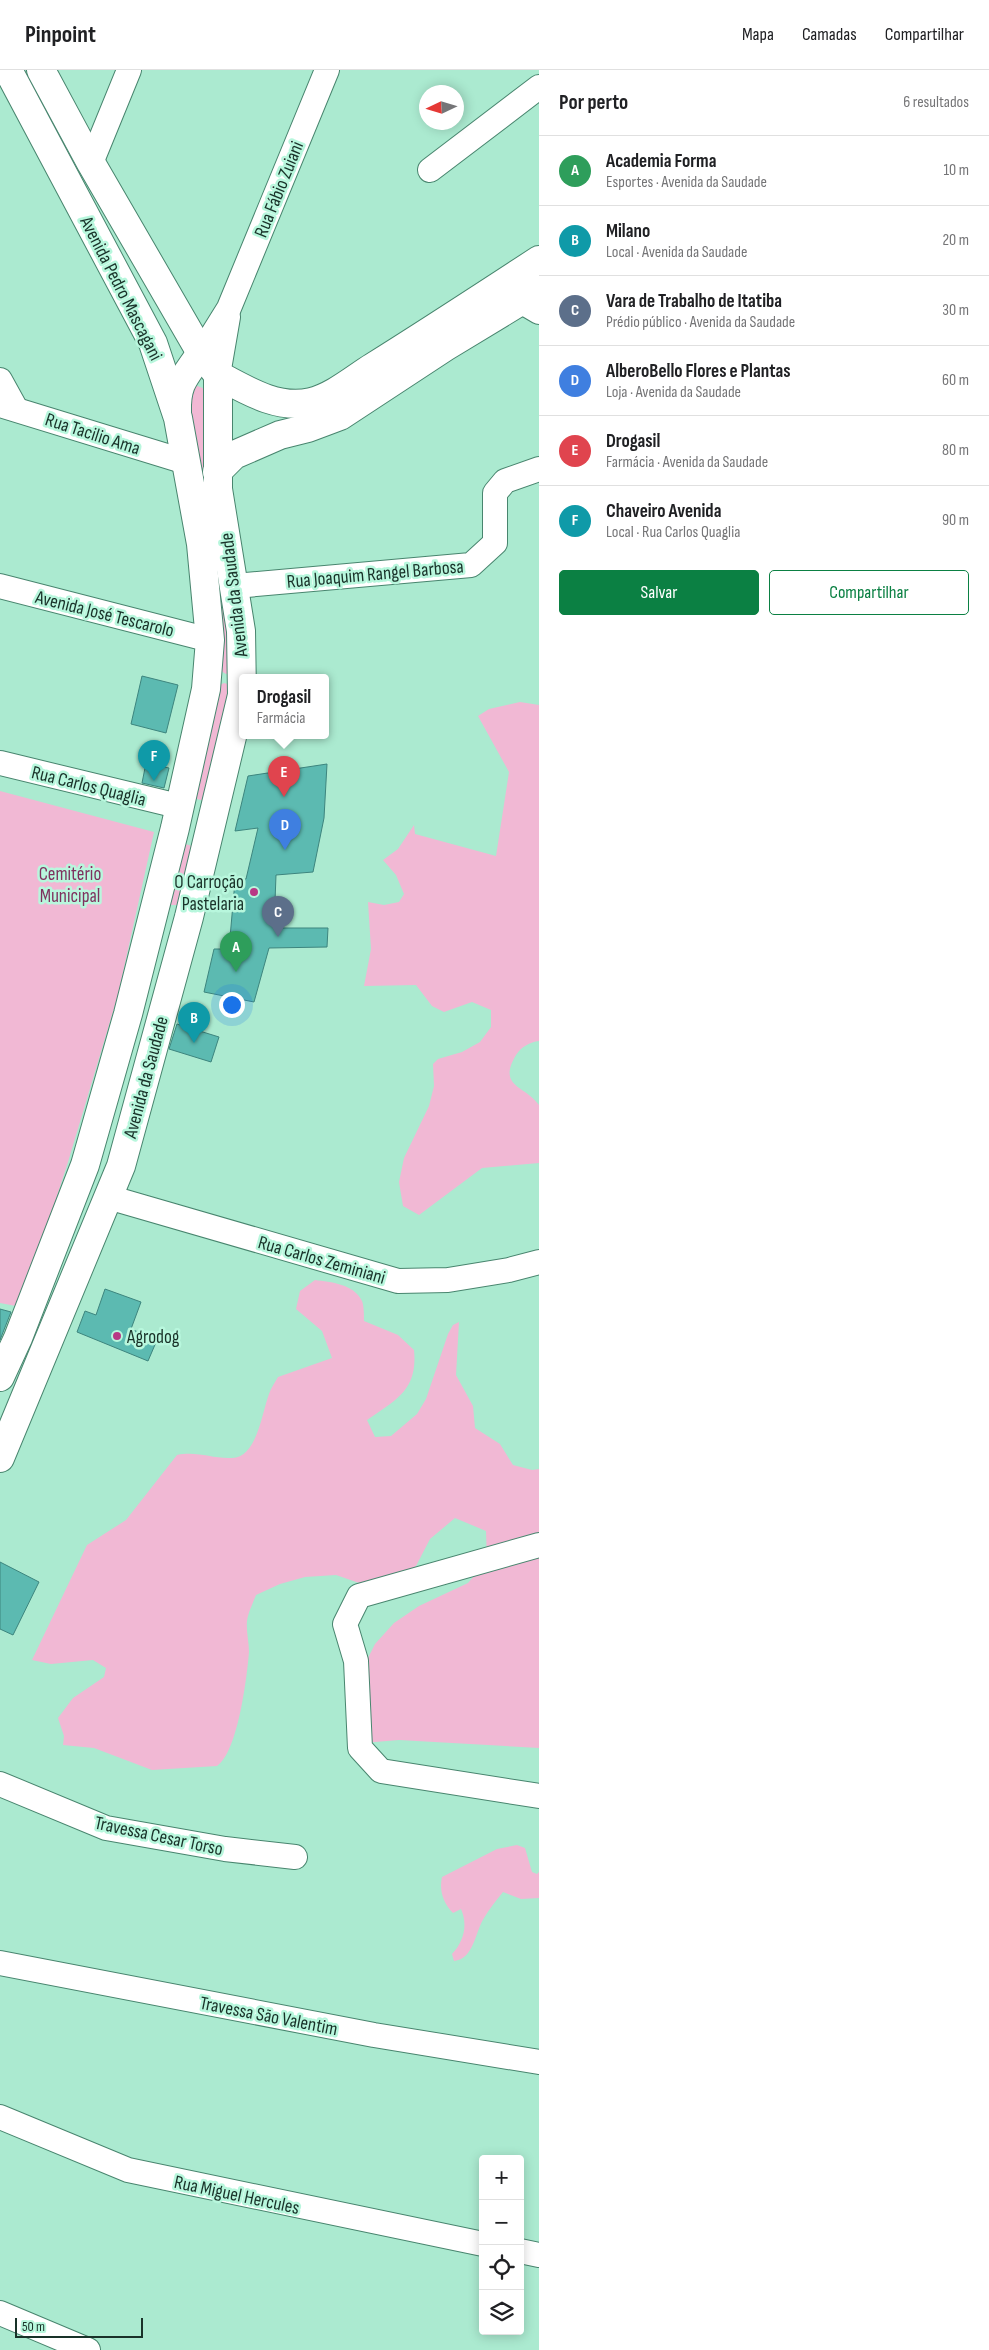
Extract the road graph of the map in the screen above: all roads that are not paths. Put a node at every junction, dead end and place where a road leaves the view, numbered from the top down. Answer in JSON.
{"nodes":[{"id":1,"x":8,"y":70,"type":"edge"},
{"id":2,"x":41,"y":70,"type":"edge"},
{"id":3,"x":129,"y":70,"type":"edge"},
{"id":4,"x":327,"y":70,"type":"edge"},
{"id":5,"x":539,"y":87,"type":"edge"},
{"id":6,"x":91,"y":163,"type":"junction"},
{"id":7,"x":430,"y":170,"type":"dead end"},
{"id":8,"x":539,"y":260,"type":"edge"},
{"id":9,"x":526,"y":296,"type":"edge"},
{"id":10,"x":230,"y":308,"type":"junction"},
{"id":11,"x":200,"y":353,"type":"junction"},
{"id":12,"x":218,"y":375,"type":"junction"},
{"id":13,"x":0,"y":380,"type":"edge"},
{"id":14,"x":8,"y":407,"type":"edge"},
{"id":15,"x":178,"y":418,"type":"junction"},
{"id":16,"x":186,"y":462,"type":"junction"},
{"id":17,"x":539,"y":469,"type":"edge"},
{"id":18,"x":217,"y":472,"type":"junction"},
{"id":19,"x":0,"y":586,"type":"edge"},
{"id":20,"x":235,"y":586,"type":"junction"},
{"id":21,"x":210,"y":640,"type":"junction"},
{"id":22,"x":242,"y":674,"type":"edge"},
{"id":23,"x":239,"y":707,"type":"edge"},
{"id":24,"x":0,"y":763,"type":"edge"},
{"id":25,"x":178,"y":806,"type":"junction"},
{"id":26,"x":208,"y":836,"type":"junction"},
{"id":27,"x":155,"y":909,"type":"junction"},
{"id":28,"x":189,"y":917,"type":"junction"},
{"id":29,"x":140,"y":967,"type":"junction"},
{"id":30,"x":171,"y":980,"type":"junction"},
{"id":31,"x":108,"y":1197,"type":"junction"},
{"id":32,"x":539,"y":1262,"type":"edge"},
{"id":33,"x":0,"y":1377,"type":"edge"},
{"id":34,"x":0,"y":1458,"type":"edge"},
{"id":35,"x":539,"y":1544,"type":"edge"},
{"id":36,"x":0,"y":1784,"type":"edge"},
{"id":37,"x":539,"y":1796,"type":"edge"},
{"id":38,"x":295,"y":1857,"type":"dead end"},
{"id":39,"x":0,"y":1963,"type":"edge"},
{"id":40,"x":539,"y":2062,"type":"edge"},
{"id":41,"x":0,"y":2117,"type":"edge"},
{"id":42,"x":479,"y":2243,"type":"edge"},
{"id":43,"x":524,"y":2252,"type":"edge"},
{"id":44,"x":539,"y":2255,"type":"edge"},
{"id":45,"x":0,"y":2313,"type":"edge"},
{"id":46,"x":88,"y":2350,"type":"edge"}],
"edges":[{"from":1,"to":15,"type":"main road","name":"Avenida Pedro Mascagani"},
{"from":2,"to":6,"type":"main road","name":"Avenida Pedro Mascagani"},
{"from":3,"to":6,"type":"street"},
{"from":4,"to":10,"type":"street","name":"Rua Fábio Zuiani"},
{"from":5,"to":7,"type":"street"},
{"from":6,"to":11,"type":"main road","name":"Avenida Pedro Mascagani"},
{"from":8,"to":9,"type":"main road"},
{"from":9,"to":12,"type":"main road"},
{"from":9,"to":18,"type":"main road"},
{"from":10,"to":11,"type":"street","name":"Rua Fábio Zuiani"},
{"from":10,"to":12,"type":"street","name":"Rua Fábio Zuiani"},
{"from":11,"to":12,"type":"main road","name":"Avenida Pedro Mascagani"},
{"from":11,"to":15,"type":"main road"},
{"from":12,"to":18,"type":"main road","name":"Avenida da Saudade"},
{"from":13,"to":14,"type":"street"},
{"from":14,"to":16,"type":"street","name":"Rua Tacilio Ama"},
{"from":15,"to":16,"type":"main road","name":"Avenida Pedro Mascagani"},
{"from":16,"to":21,"type":"main road","name":"Avenida Pedro Mascagani"},
{"from":17,"to":20,"type":"street","name":"Rua Joaquim Rangel Barbosa"},
{"from":18,"to":20,"type":"main road","name":"Avenida da Saudade"},
{"from":19,"to":21,"type":"street","name":"Avenida José Tescarolo"},
{"from":20,"to":22,"type":"main road","name":"Avenida da Saudade"},
{"from":21,"to":25,"type":"main road","name":"Avenida da Saudade"},
{"from":23,"to":26,"type":"main road","name":"Avenida da Saudade"},
{"from":24,"to":25,"type":"street","name":"Rua Carlos Quaglia"},
{"from":25,"to":26,"type":"main road"},
{"from":25,"to":27,"type":"main road","name":"Avenida da Saudade"},
{"from":26,"to":28,"type":"main road","name":"Avenida da Saudade"},
{"from":27,"to":28,"type":"main road"},
{"from":27,"to":29,"type":"main road","name":"Avenida da Saudade"},
{"from":28,"to":30,"type":"main road","name":"Avenida da Saudade"},
{"from":29,"to":30,"type":"main road"},
{"from":29,"to":33,"type":"main road","name":"Avenida da Saudade"},
{"from":30,"to":31,"type":"main road","name":"Avenida da Saudade"},
{"from":31,"to":32,"type":"street","name":"Rua Carlos Zeminiani"},
{"from":31,"to":34,"type":"main road","name":"Avenida da Saudade"},
{"from":35,"to":37,"type":"street"},
{"from":36,"to":38,"type":"street","name":"Travessa Cesar Torso"},
{"from":39,"to":40,"type":"street","name":"Travessa São Valentim"},
{"from":41,"to":42,"type":"street","name":"Rua Miguel Hercules"},
{"from":43,"to":44,"type":"street"},
{"from":45,"to":46,"type":"street"}]}
